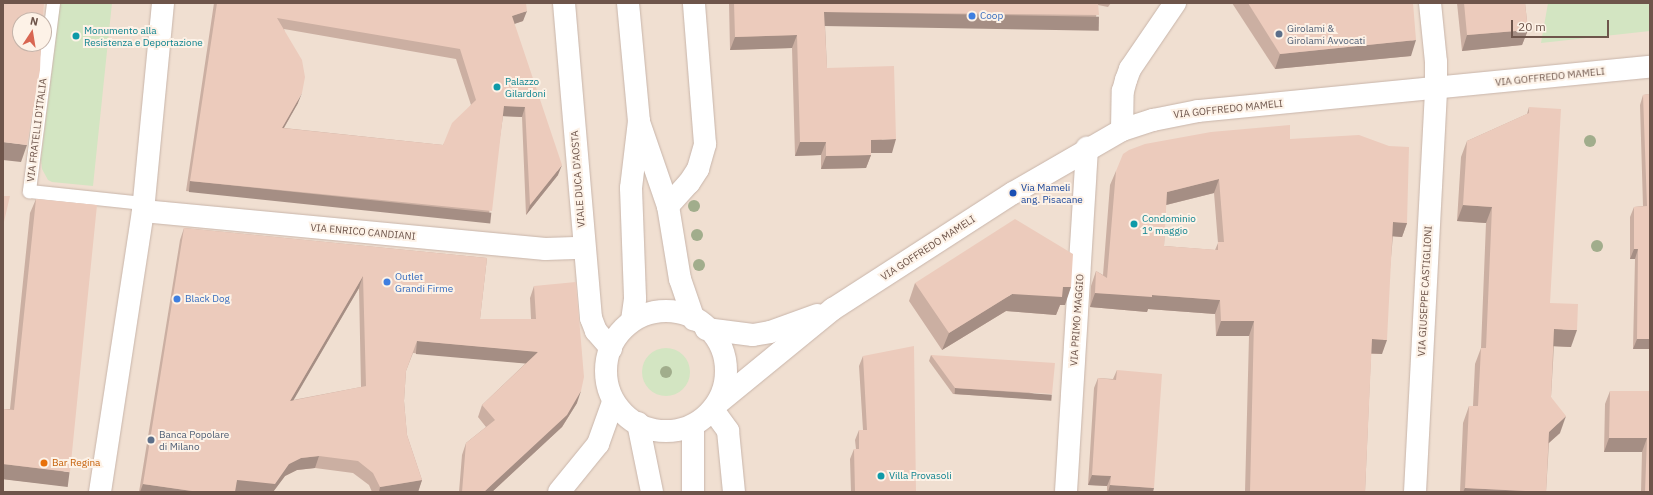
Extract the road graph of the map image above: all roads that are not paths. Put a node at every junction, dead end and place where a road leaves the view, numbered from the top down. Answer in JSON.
{"nodes":[{"id":1,"x":53,"y":3,"type":"edge"},
{"id":2,"x":164,"y":3,"type":"edge"},
{"id":3,"x":564,"y":3,"type":"edge"},
{"id":4,"x":628,"y":3,"type":"edge"},
{"id":5,"x":694,"y":3,"type":"edge"},
{"id":6,"x":1175,"y":3,"type":"edge"},
{"id":7,"x":1430,"y":3,"type":"edge"},
{"id":8,"x":1650,"y":67,"type":"edge"},
{"id":9,"x":1436,"y":89,"type":"junction"},
{"id":10,"x":639,"y":121,"type":"junction"},
{"id":11,"x":1122,"y":130,"type":"junction"},
{"id":12,"x":1087,"y":148,"type":"junction"},
{"id":13,"x":668,"y":206,"type":"junction"},
{"id":14,"x":143,"y":207,"type":"junction"},
{"id":15,"x":584,"y":248,"type":"junction"},
{"id":16,"x":833,"y":309,"type":"junction"},
{"id":17,"x":632,"y":321,"type":"junction"},
{"id":18,"x":700,"y":324,"type":"junction"},
{"id":19,"x":611,"y":348,"type":"junction"},
{"id":20,"x":613,"y":402,"type":"junction"},
{"id":21,"x":715,"y":406,"type":"junction"},
{"id":22,"x":638,"y":423,"type":"junction"},
{"id":23,"x":693,"y":426,"type":"junction"},
{"id":24,"x":100,"y":492,"type":"edge"},
{"id":25,"x":559,"y":492,"type":"edge"},
{"id":26,"x":652,"y":492,"type":"edge"},
{"id":27,"x":693,"y":492,"type":"edge"},
{"id":28,"x":734,"y":492,"type":"edge"},
{"id":29,"x":1066,"y":492,"type":"edge"},
{"id":30,"x":1415,"y":492,"type":"edge"}],
"edges":[{"from":1,"to":14,"type":"lane","name":"VIA FRATELLI D'ITALIA"},
{"from":2,"to":14,"type":"street"},
{"from":3,"to":15,"type":"street","name":"VIALE DUCA D'AOSTA"},
{"from":4,"to":10,"type":"street"},
{"from":5,"to":13,"type":"street"},
{"from":6,"to":11,"type":"street"},
{"from":7,"to":9,"type":"street","name":"VIA GIUSEPPE CASTIGLIONI"},
{"from":8,"to":9,"type":"street","name":"VIA GOFFREDO MAMELI"},
{"from":9,"to":11,"type":"street","name":"VIA GOFFREDO MAMELI"},
{"from":9,"to":30,"type":"street","name":"VIA GIUSEPPE CASTIGLIONI"},
{"from":10,"to":13,"type":"street"},
{"from":10,"to":17,"type":"street"},
{"from":11,"to":12,"type":"street","name":"VIA GOFFREDO MAMELI"},
{"from":12,"to":16,"type":"street","name":"VIA GOFFREDO MAMELI"},
{"from":12,"to":29,"type":"street","name":"VIA PRIMO MAGGIO"},
{"from":13,"to":18,"type":"street"},
{"from":14,"to":15,"type":"street","name":"VIA ENRICO CANDIANI"},
{"from":14,"to":24,"type":"street"},
{"from":15,"to":19,"type":"street","name":"VIALE DUCA D'AOSTA"},
{"from":16,"to":18,"type":"street","name":"VIA GOFFREDO MAMELI"},
{"from":16,"to":21,"type":"street","name":"VIA GOFFREDO MAMELI"},
{"from":17,"to":18,"type":"street"},
{"from":17,"to":19,"type":"street"},
{"from":18,"to":21,"type":"street"},
{"from":19,"to":20,"type":"street"},
{"from":20,"to":22,"type":"street"},
{"from":20,"to":25,"type":"street"},
{"from":21,"to":23,"type":"street"},
{"from":21,"to":28,"type":"street"},
{"from":22,"to":23,"type":"street"},
{"from":22,"to":26,"type":"street"},
{"from":23,"to":27,"type":"street"}]}
